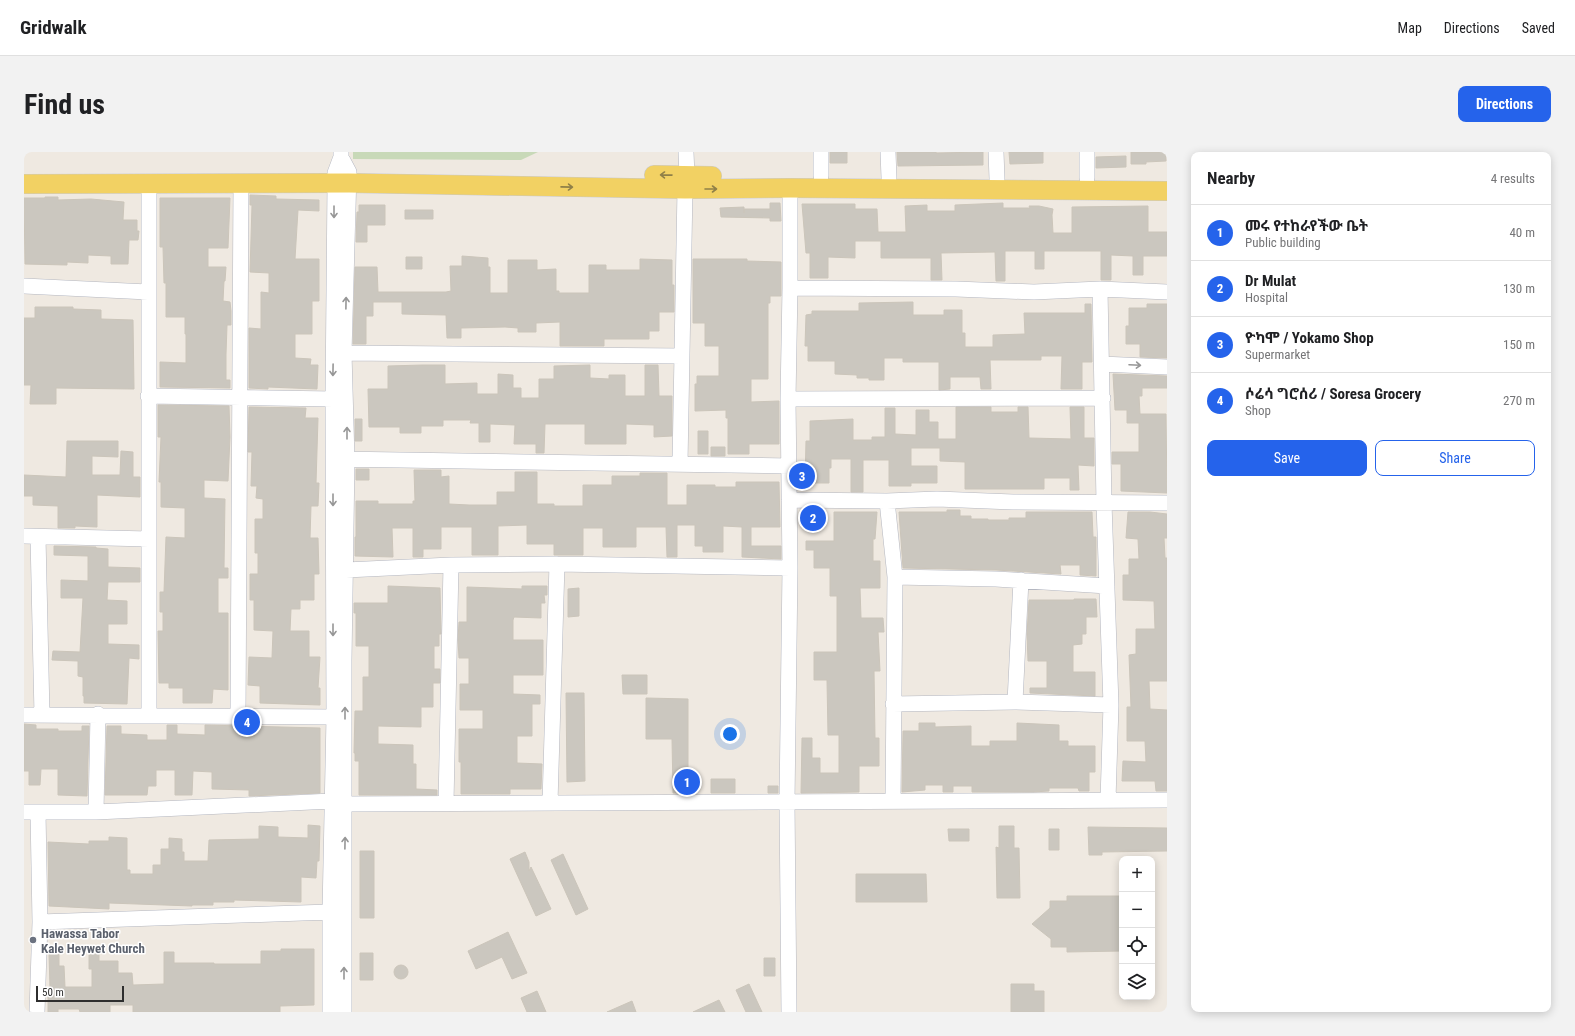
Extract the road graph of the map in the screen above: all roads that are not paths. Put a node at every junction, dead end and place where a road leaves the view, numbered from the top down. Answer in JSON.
{"nodes":[{"id":1,"x":686,"y":152,"type":"edge"},
{"id":2,"x":821,"y":152,"type":"edge"},
{"id":3,"x":888,"y":152,"type":"edge"},
{"id":4,"x":996,"y":152,"type":"edge"},
{"id":5,"x":1087,"y":152,"type":"edge"},
{"id":6,"x":341,"y":170,"type":"edge"},
{"id":7,"x":24,"y":172,"type":"edge"},
{"id":8,"x":821,"y":176,"type":"junction"},
{"id":9,"x":889,"y":178,"type":"junction"},
{"id":10,"x":1087,"y":178,"type":"junction"},
{"id":11,"x":997,"y":179,"type":"junction"},
{"id":12,"x":1167,"y":179,"type":"edge"},
{"id":13,"x":686,"y":182,"type":"junction"},
{"id":14,"x":241,"y":183,"type":"junction"},
{"id":15,"x":24,"y":184,"type":"edge"},
{"id":16,"x":149,"y":184,"type":"junction"},
{"id":17,"x":790,"y":188,"type":"junction"},
{"id":18,"x":1167,"y":191,"type":"edge"},
{"id":19,"x":24,"y":286,"type":"edge"},
{"id":20,"x":790,"y":288,"type":"junction"},
{"id":21,"x":1100,"y":289,"type":"junction"},
{"id":22,"x":148,"y":292,"type":"junction"},
{"id":23,"x":1167,"y":292,"type":"edge"},
{"id":24,"x":344,"y":353,"type":"junction"},
{"id":25,"x":682,"y":356,"type":"junction"},
{"id":26,"x":1102,"y":364,"type":"junction"},
{"id":27,"x":1167,"y":367,"type":"edge"},
{"id":28,"x":148,"y":396,"type":"junction"},
{"id":29,"x":240,"y":396,"type":"junction"},
{"id":30,"x":1103,"y":398,"type":"junction"},
{"id":31,"x":333,"y":399,"type":"junction"},
{"id":32,"x":788,"y":399,"type":"junction"},
{"id":33,"x":340,"y":459,"type":"junction"},
{"id":34,"x":680,"y":464,"type":"junction"},
{"id":35,"x":789,"y":466,"type":"junction"},
{"id":36,"x":789,"y":500,"type":"junction"},
{"id":37,"x":887,"y":501,"type":"junction"},
{"id":38,"x":1104,"y":502,"type":"junction"},
{"id":39,"x":1167,"y":504,"type":"edge"},
{"id":40,"x":31,"y":536,"type":"edge"},
{"id":41,"x":149,"y":539,"type":"junction"},
{"id":42,"x":557,"y":564,"type":"junction"},
{"id":43,"x":451,"y":565,"type":"junction"},
{"id":44,"x":790,"y":568,"type":"junction"},
{"id":45,"x":346,"y":570,"type":"junction"},
{"id":46,"x":895,"y":577,"type":"junction"},
{"id":47,"x":1021,"y":580,"type":"junction"},
{"id":48,"x":1107,"y":586,"type":"junction"},
{"id":49,"x":1015,"y":702,"type":"junction"},
{"id":50,"x":893,"y":704,"type":"junction"},
{"id":51,"x":1111,"y":705,"type":"junction"},
{"id":52,"x":98,"y":714,"type":"junction"},
{"id":53,"x":24,"y":715,"type":"edge"},
{"id":54,"x":42,"y":715,"type":"junction"},
{"id":55,"x":150,"y":715,"type":"junction"},
{"id":56,"x":238,"y":716,"type":"junction"},
{"id":57,"x":334,"y":717,"type":"junction"},
{"id":58,"x":1108,"y":800,"type":"junction"},
{"id":59,"x":1167,"y":800,"type":"edge"},
{"id":60,"x":893,"y":801,"type":"junction"},
{"id":61,"x":787,"y":802,"type":"junction"},
{"id":62,"x":338,"y":803,"type":"junction"},
{"id":63,"x":446,"y":803,"type":"junction"},
{"id":64,"x":550,"y":803,"type":"junction"},
{"id":65,"x":31,"y":812,"type":"edge"},
{"id":66,"x":96,"y":812,"type":"junction"},
{"id":67,"x":330,"y":912,"type":"junction"},
{"id":68,"x":40,"y":922,"type":"junction"},
{"id":69,"x":37,"y":1012,"type":"edge"},
{"id":70,"x":330,"y":1012,"type":"edge"},
{"id":71,"x":344,"y":1012,"type":"edge"},
{"id":72,"x":789,"y":1012,"type":"edge"}],
"edges":[{"from":1,"to":13,"type":"street"},
{"from":2,"to":8,"type":"street"},
{"from":3,"to":9,"type":"street"},
{"from":4,"to":11,"type":"street"},
{"from":5,"to":10,"type":"street"},
{"from":6,"to":7,"type":"main road"},
{"from":6,"to":13,"type":"main road"},
{"from":6,"to":14,"type":"main road"},
{"from":24,"to":6,"type":"street","one_way":true},
{"from":6,"to":31,"type":"street","one_way":true},
{"from":8,"to":9,"type":"main road"},
{"from":8,"to":13,"type":"main road"},
{"from":9,"to":11,"type":"main road"},
{"from":10,"to":11,"type":"main road"},
{"from":10,"to":12,"type":"main road"},
{"from":13,"to":17,"type":"main road","one_way":true},
{"from":13,"to":25,"type":"street"},
{"from":14,"to":16,"type":"main road"},
{"from":14,"to":29,"type":"street"},
{"from":15,"to":16,"type":"main road"},
{"from":16,"to":22,"type":"street"},
{"from":17,"to":18,"type":"main road"},
{"from":17,"to":20,"type":"street"},
{"from":19,"to":22,"type":"street"},
{"from":20,"to":21,"type":"street"},
{"from":20,"to":32,"type":"street"},
{"from":21,"to":23,"type":"street"},
{"from":21,"to":26,"type":"street"},
{"from":22,"to":28,"type":"street"},
{"from":24,"to":25,"type":"street"},
{"from":33,"to":24,"type":"street","one_way":true},
{"from":25,"to":34,"type":"street"},
{"from":26,"to":27,"type":"street","one_way":true},
{"from":26,"to":30,"type":"street"},
{"from":28,"to":29,"type":"street"},
{"from":28,"to":41,"type":"street"},
{"from":29,"to":31,"type":"street"},
{"from":29,"to":56,"type":"street"},
{"from":30,"to":32,"type":"street"},
{"from":30,"to":38,"type":"street"},
{"from":31,"to":33,"type":"street"},
{"from":32,"to":35,"type":"street"},
{"from":33,"to":34,"type":"street"},
{"from":33,"to":45,"type":"street"},
{"from":33,"to":57,"type":"street","one_way":true},
{"from":34,"to":35,"type":"street"},
{"from":35,"to":36,"type":"street"},
{"from":36,"to":37,"type":"street"},
{"from":36,"to":44,"type":"street"},
{"from":37,"to":38,"type":"street"},
{"from":37,"to":46,"type":"street"},
{"from":38,"to":39,"type":"street"},
{"from":38,"to":48,"type":"street"},
{"from":40,"to":41,"type":"street"},
{"from":40,"to":54,"type":"street"},
{"from":41,"to":55,"type":"street"},
{"from":42,"to":43,"type":"street"},
{"from":42,"to":44,"type":"street"},
{"from":42,"to":64,"type":"street"},
{"from":43,"to":45,"type":"street"},
{"from":43,"to":63,"type":"street"},
{"from":44,"to":61,"type":"street"},
{"from":62,"to":45,"type":"street","one_way":true},
{"from":46,"to":47,"type":"street"},
{"from":46,"to":50,"type":"street"},
{"from":47,"to":48,"type":"street"},
{"from":47,"to":49,"type":"street"},
{"from":48,"to":51,"type":"street"},
{"from":49,"to":50,"type":"street"},
{"from":49,"to":51,"type":"street"},
{"from":50,"to":60,"type":"street"},
{"from":51,"to":58,"type":"street"},
{"from":52,"to":54,"type":"street"},
{"from":52,"to":55,"type":"street"},
{"from":52,"to":66,"type":"street"},
{"from":53,"to":54,"type":"street"},
{"from":55,"to":56,"type":"street"},
{"from":56,"to":57,"type":"street"},
{"from":57,"to":62,"type":"street"},
{"from":58,"to":59,"type":"street"},
{"from":58,"to":60,"type":"street"},
{"from":60,"to":61,"type":"street"},
{"from":61,"to":64,"type":"street"},
{"from":61,"to":72,"type":"street"},
{"from":62,"to":63,"type":"street"},
{"from":62,"to":66,"type":"street"},
{"from":62,"to":67,"type":"street"},
{"from":71,"to":62,"type":"street","one_way":true},
{"from":63,"to":64,"type":"street"},
{"from":65,"to":66,"type":"street"},
{"from":65,"to":68,"type":"street"},
{"from":67,"to":68,"type":"street"},
{"from":67,"to":70,"type":"street"},
{"from":68,"to":69,"type":"street"}]}
